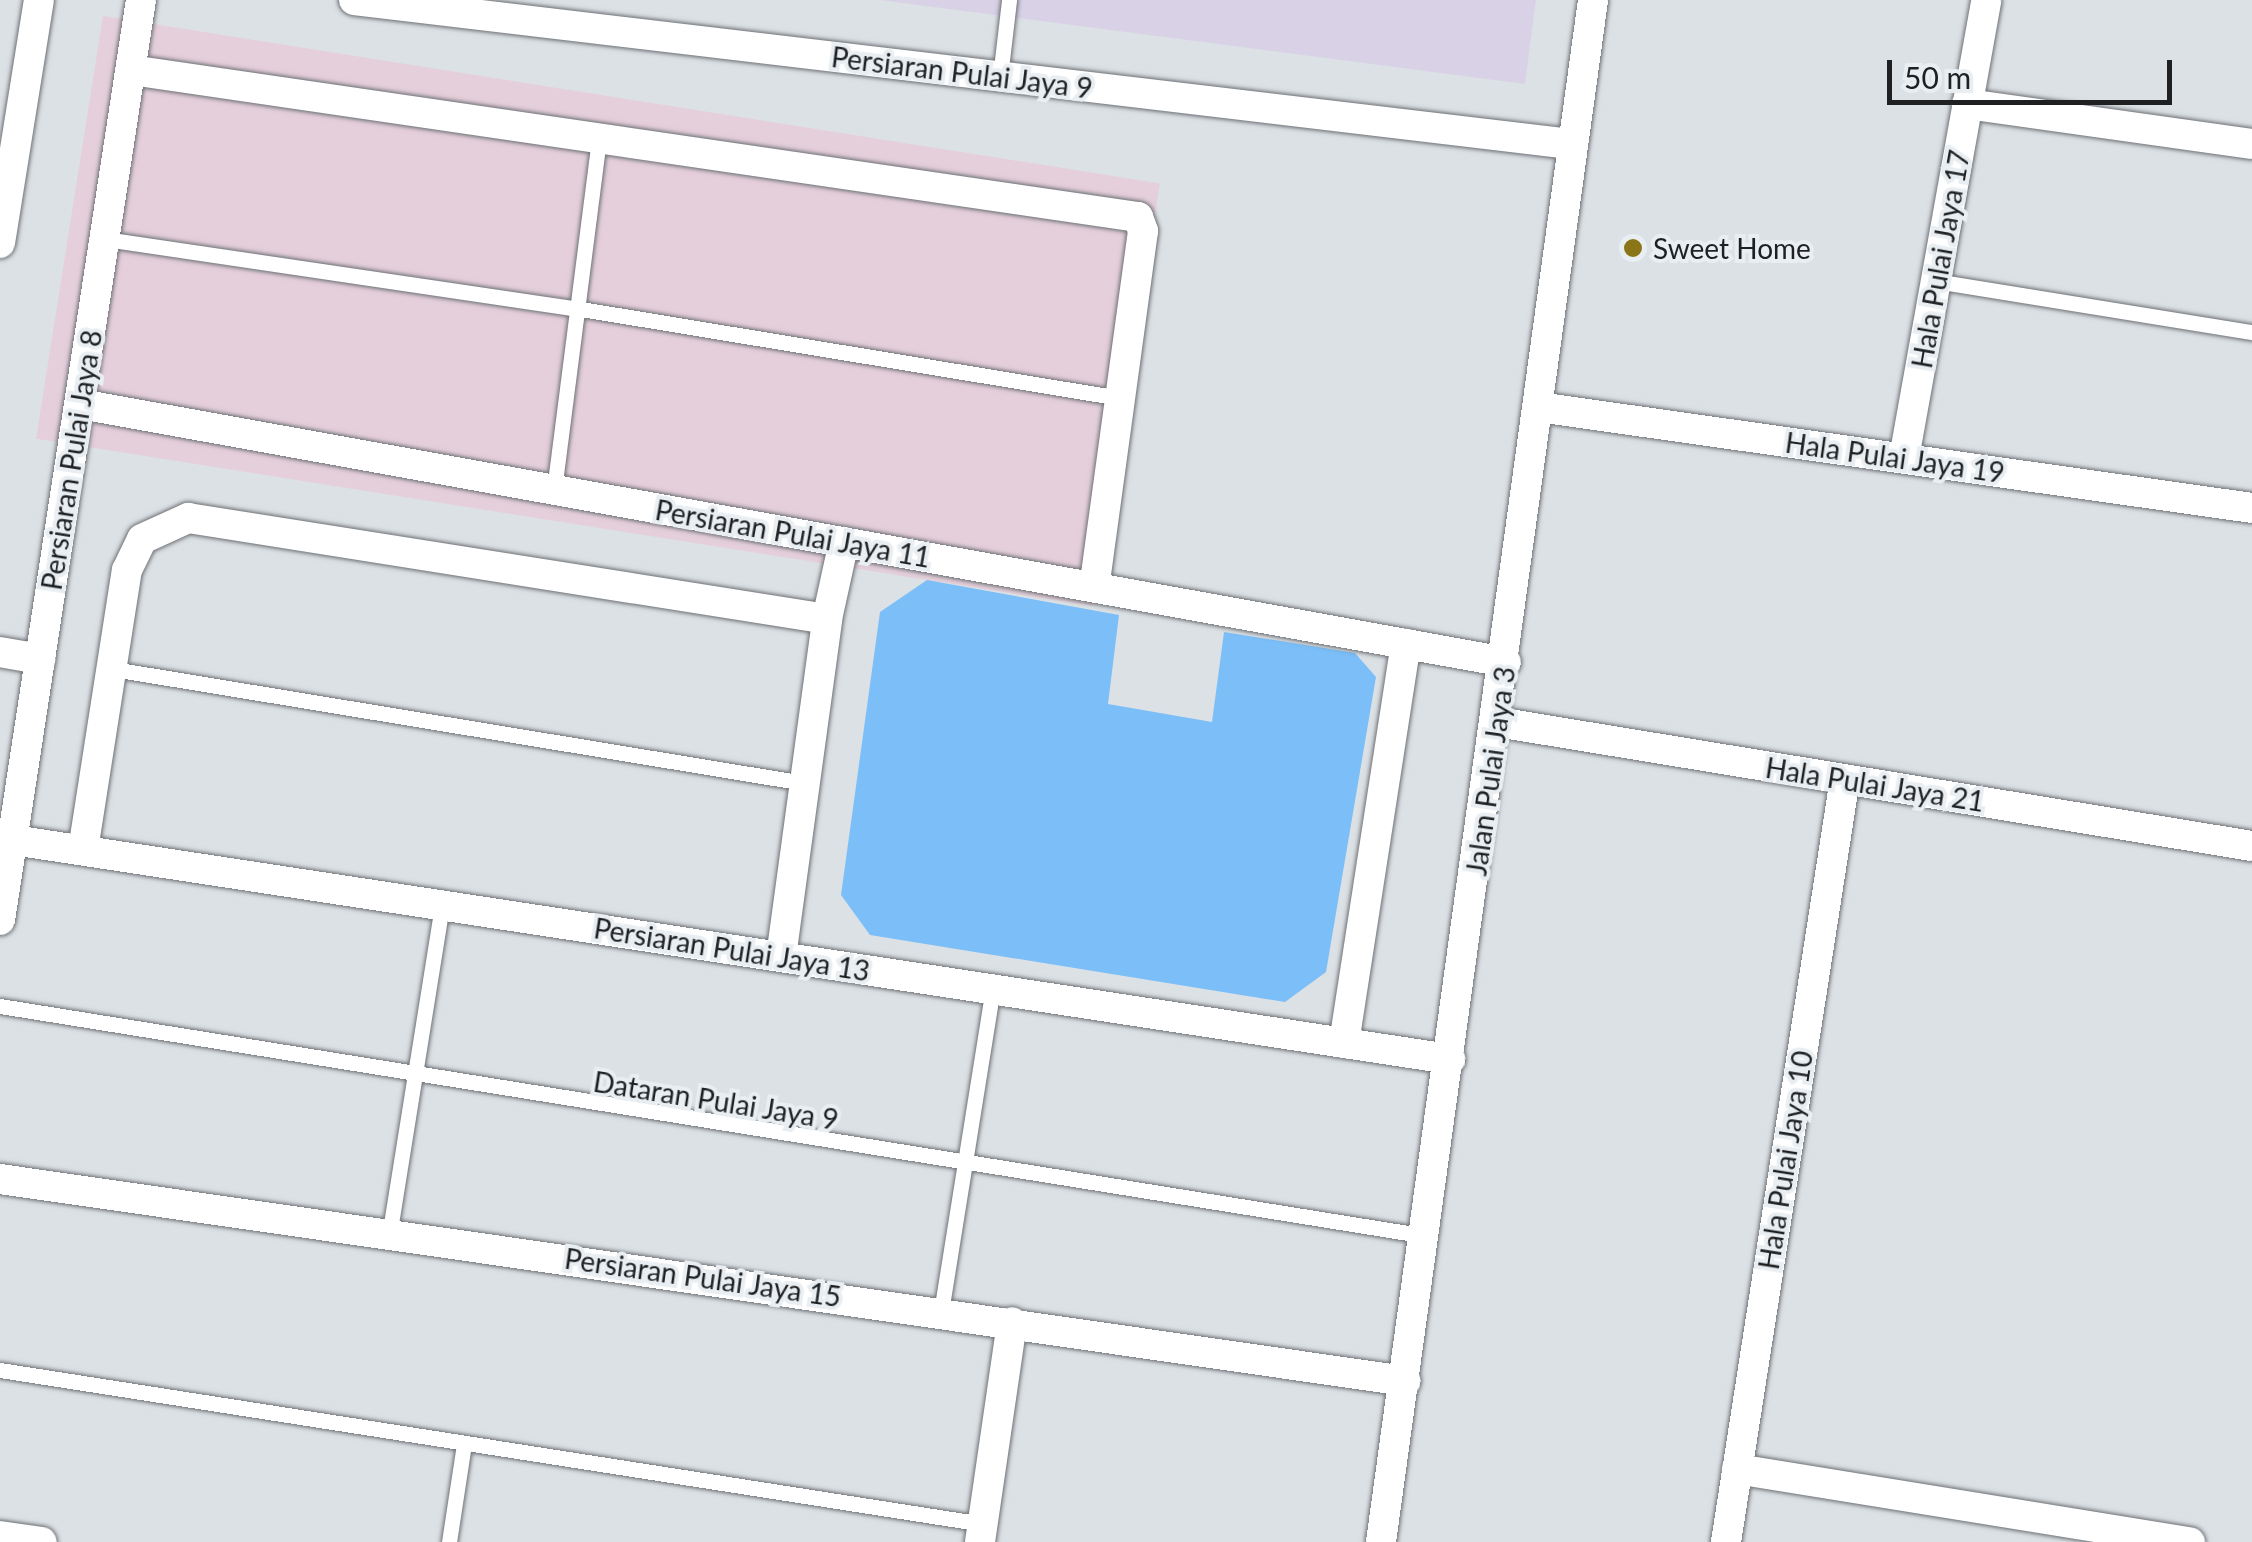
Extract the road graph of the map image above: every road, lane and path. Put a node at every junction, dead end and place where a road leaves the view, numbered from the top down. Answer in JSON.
{"nodes":[{"id":1,"x":39,"y":0,"type":"edge"},
{"id":2,"x":142,"y":0,"type":"edge"},
{"id":3,"x":354,"y":0,"type":"edge"},
{"id":4,"x":1009,"y":0,"type":"edge"},
{"id":5,"x":1593,"y":0,"type":"edge"},
{"id":6,"x":1986,"y":0,"type":"edge"},
{"id":7,"x":453,"y":6,"type":"edge"},
{"id":8,"x":131,"y":70,"type":"junction"},
{"id":9,"x":1000,"y":77,"type":"junction"},
{"id":10,"x":1967,"y":104,"type":"junction"},
{"id":11,"x":599,"y":138,"type":"junction"},
{"id":12,"x":1571,"y":144,"type":"junction"},
{"id":13,"x":2252,"y":144,"type":"edge"},
{"id":14,"x":105,"y":240,"type":"junction"},
{"id":15,"x":0,"y":243,"type":"edge"},
{"id":16,"x":1936,"y":281,"type":"junction"},
{"id":17,"x":575,"y":308,"type":"junction"},
{"id":18,"x":2252,"y":332,"type":"edge"},
{"id":19,"x":1120,"y":398,"type":"junction"},
{"id":20,"x":80,"y":404,"type":"junction"},
{"id":21,"x":1538,"y":407,"type":"junction"},
{"id":22,"x":1904,"y":458,"type":"junction"},
{"id":23,"x":554,"y":490,"type":"junction"},
{"id":24,"x":2252,"y":508,"type":"edge"},
{"id":25,"x":844,"y":542,"type":"junction"},
{"id":26,"x":1094,"y":587,"type":"junction"},
{"id":27,"x":827,"y":619,"type":"junction"},
{"id":28,"x":1406,"y":644,"type":"junction"},
{"id":29,"x":0,"y":652,"type":"edge"},
{"id":30,"x":40,"y":659,"type":"junction"},
{"id":31,"x":1506,"y":662,"type":"junction"},
{"id":32,"x":113,"y":668,"type":"junction"},
{"id":33,"x":1497,"y":722,"type":"junction"},
{"id":34,"x":1845,"y":779,"type":"junction"},
{"id":35,"x":804,"y":783,"type":"junction"},
{"id":36,"x":6,"y":839,"type":"edge"},
{"id":37,"x":2252,"y":846,"type":"edge"},
{"id":38,"x":83,"y":850,"type":"junction"},
{"id":39,"x":442,"y":905,"type":"junction"},
{"id":40,"x":0,"y":920,"type":"edge"},
{"id":41,"x":780,"y":957,"type":"junction"},
{"id":42,"x":993,"y":989,"type":"junction"},
{"id":43,"x":0,"y":1006,"type":"edge"},
{"id":44,"x":1344,"y":1043,"type":"junction"},
{"id":45,"x":1450,"y":1059,"type":"junction"},
{"id":46,"x":416,"y":1076,"type":"junction"},
{"id":47,"x":964,"y":1166,"type":"junction"},
{"id":48,"x":0,"y":1178,"type":"edge"},
{"id":49,"x":390,"y":1230,"type":"junction"},
{"id":50,"x":1426,"y":1236,"type":"junction"},
{"id":51,"x":941,"y":1312,"type":"junction"},
{"id":52,"x":1012,"y":1322,"type":"junction"},
{"id":53,"x":0,"y":1370,"type":"edge"},
{"id":54,"x":1406,"y":1381,"type":"junction"},
{"id":55,"x":464,"y":1444,"type":"junction"},
{"id":56,"x":1737,"y":1468,"type":"junction"},
{"id":57,"x":981,"y":1533,"type":"edge"},
{"id":58,"x":0,"y":1536,"type":"edge"},
{"id":59,"x":42,"y":1542,"type":"edge"},
{"id":60,"x":448,"y":1542,"type":"edge"},
{"id":61,"x":1381,"y":1542,"type":"edge"},
{"id":62,"x":1726,"y":1542,"type":"edge"},
{"id":63,"x":2190,"y":1542,"type":"edge"}],
"edges":[{"from":1,"to":15,"type":"street"},
{"from":2,"to":8,"type":"street","name":"Persiaran Pulai Jaya 8"},
{"from":3,"to":7,"type":"street","name":"Persiaran Pulai Jaya 9"},
{"from":4,"to":9,"type":"lane"},
{"from":5,"to":12,"type":"street","name":"Jalan Pulai Jaya 3"},
{"from":6,"to":10,"type":"street","name":"Hala Pulai Jaya 17"},
{"from":7,"to":9,"type":"street","name":"Persiaran Pulai Jaya 9"},
{"from":8,"to":11,"type":"street"},
{"from":8,"to":14,"type":"street","name":"Persiaran Pulai Jaya 8"},
{"from":9,"to":12,"type":"street","name":"Persiaran Pulai Jaya 9"},
{"from":10,"to":13,"type":"street"},
{"from":10,"to":16,"type":"street","name":"Hala Pulai Jaya 17"},
{"from":11,"to":17,"type":"lane"},
{"from":11,"to":19,"type":"street"},
{"from":12,"to":21,"type":"street","name":"Jalan Pulai Jaya 3"},
{"from":14,"to":17,"type":"lane"},
{"from":14,"to":20,"type":"street","name":"Persiaran Pulai Jaya 8"},
{"from":16,"to":18,"type":"lane"},
{"from":16,"to":22,"type":"street","name":"Hala Pulai Jaya 17"},
{"from":17,"to":19,"type":"lane"},
{"from":17,"to":23,"type":"lane"},
{"from":19,"to":26,"type":"street"},
{"from":20,"to":23,"type":"street","name":"Persiaran Pulai Jaya 11"},
{"from":20,"to":30,"type":"street","name":"Persiaran Pulai Jaya 8"},
{"from":21,"to":22,"type":"street","name":"Hala Pulai Jaya 19"},
{"from":21,"to":31,"type":"street","name":"Jalan Pulai Jaya 3"},
{"from":22,"to":24,"type":"street","name":"Hala Pulai Jaya 19"},
{"from":23,"to":25,"type":"street","name":"Persiaran Pulai Jaya 11"},
{"from":25,"to":26,"type":"street","name":"Persiaran Pulai Jaya 11"},
{"from":25,"to":27,"type":"street"},
{"from":26,"to":28,"type":"street","name":"Persiaran Pulai Jaya 11"},
{"from":27,"to":32,"type":"street"},
{"from":27,"to":35,"type":"street"},
{"from":28,"to":31,"type":"street","name":"Persiaran Pulai Jaya 11"},
{"from":28,"to":44,"type":"street"},
{"from":29,"to":30,"type":"street"},
{"from":30,"to":36,"type":"street","name":"Persiaran Pulai Jaya 8"},
{"from":31,"to":33,"type":"street","name":"Jalan Pulai Jaya 3"},
{"from":32,"to":35,"type":"lane"},
{"from":32,"to":38,"type":"street"},
{"from":33,"to":34,"type":"street","name":"Hala Pulai Jaya 21"},
{"from":33,"to":45,"type":"street","name":"Jalan Pulai Jaya 3"},
{"from":34,"to":37,"type":"street","name":"Hala Pulai Jaya 21"},
{"from":34,"to":56,"type":"street","name":"Hala Pulai Jaya 10"},
{"from":35,"to":41,"type":"street"},
{"from":36,"to":38,"type":"street","name":"Persiaran Pulai Jaya 13"},
{"from":36,"to":40,"type":"street","name":"Persiaran Pulai Jaya 8"},
{"from":38,"to":39,"type":"street","name":"Persiaran Pulai Jaya 13"},
{"from":39,"to":41,"type":"street","name":"Persiaran Pulai Jaya 13"},
{"from":39,"to":46,"type":"lane"},
{"from":41,"to":42,"type":"street","name":"Persiaran Pulai Jaya 13"},
{"from":42,"to":44,"type":"street","name":"Persiaran Pulai Jaya 13"},
{"from":42,"to":47,"type":"lane"},
{"from":43,"to":46,"type":"lane","name":"Dataran Pulai Jaya 9"},
{"from":44,"to":45,"type":"street","name":"Persiaran Pulai Jaya 13"},
{"from":45,"to":50,"type":"street","name":"Jalan Pulai Jaya 3"},
{"from":46,"to":47,"type":"lane","name":"Dataran Pulai Jaya 9"},
{"from":46,"to":49,"type":"lane"},
{"from":47,"to":50,"type":"lane","name":"Dataran Pulai Jaya 9"},
{"from":47,"to":51,"type":"lane"},
{"from":48,"to":49,"type":"street","name":"Persiaran Pulai Jaya 15"},
{"from":49,"to":51,"type":"street","name":"Persiaran Pulai Jaya 15"},
{"from":50,"to":54,"type":"street","name":"Jalan Pulai Jaya 3"},
{"from":51,"to":52,"type":"street","name":"Persiaran Pulai Jaya 15"},
{"from":52,"to":54,"type":"street","name":"Persiaran Pulai Jaya 15"},
{"from":52,"to":57,"type":"street"},
{"from":53,"to":55,"type":"lane"},
{"from":54,"to":61,"type":"street","name":"Jalan Pulai Jaya 3"},
{"from":55,"to":57,"type":"lane"},
{"from":55,"to":60,"type":"lane"},
{"from":56,"to":62,"type":"street","name":"Hala Pulai Jaya 10"},
{"from":56,"to":63,"type":"street"},
{"from":58,"to":59,"type":"street"}]}
